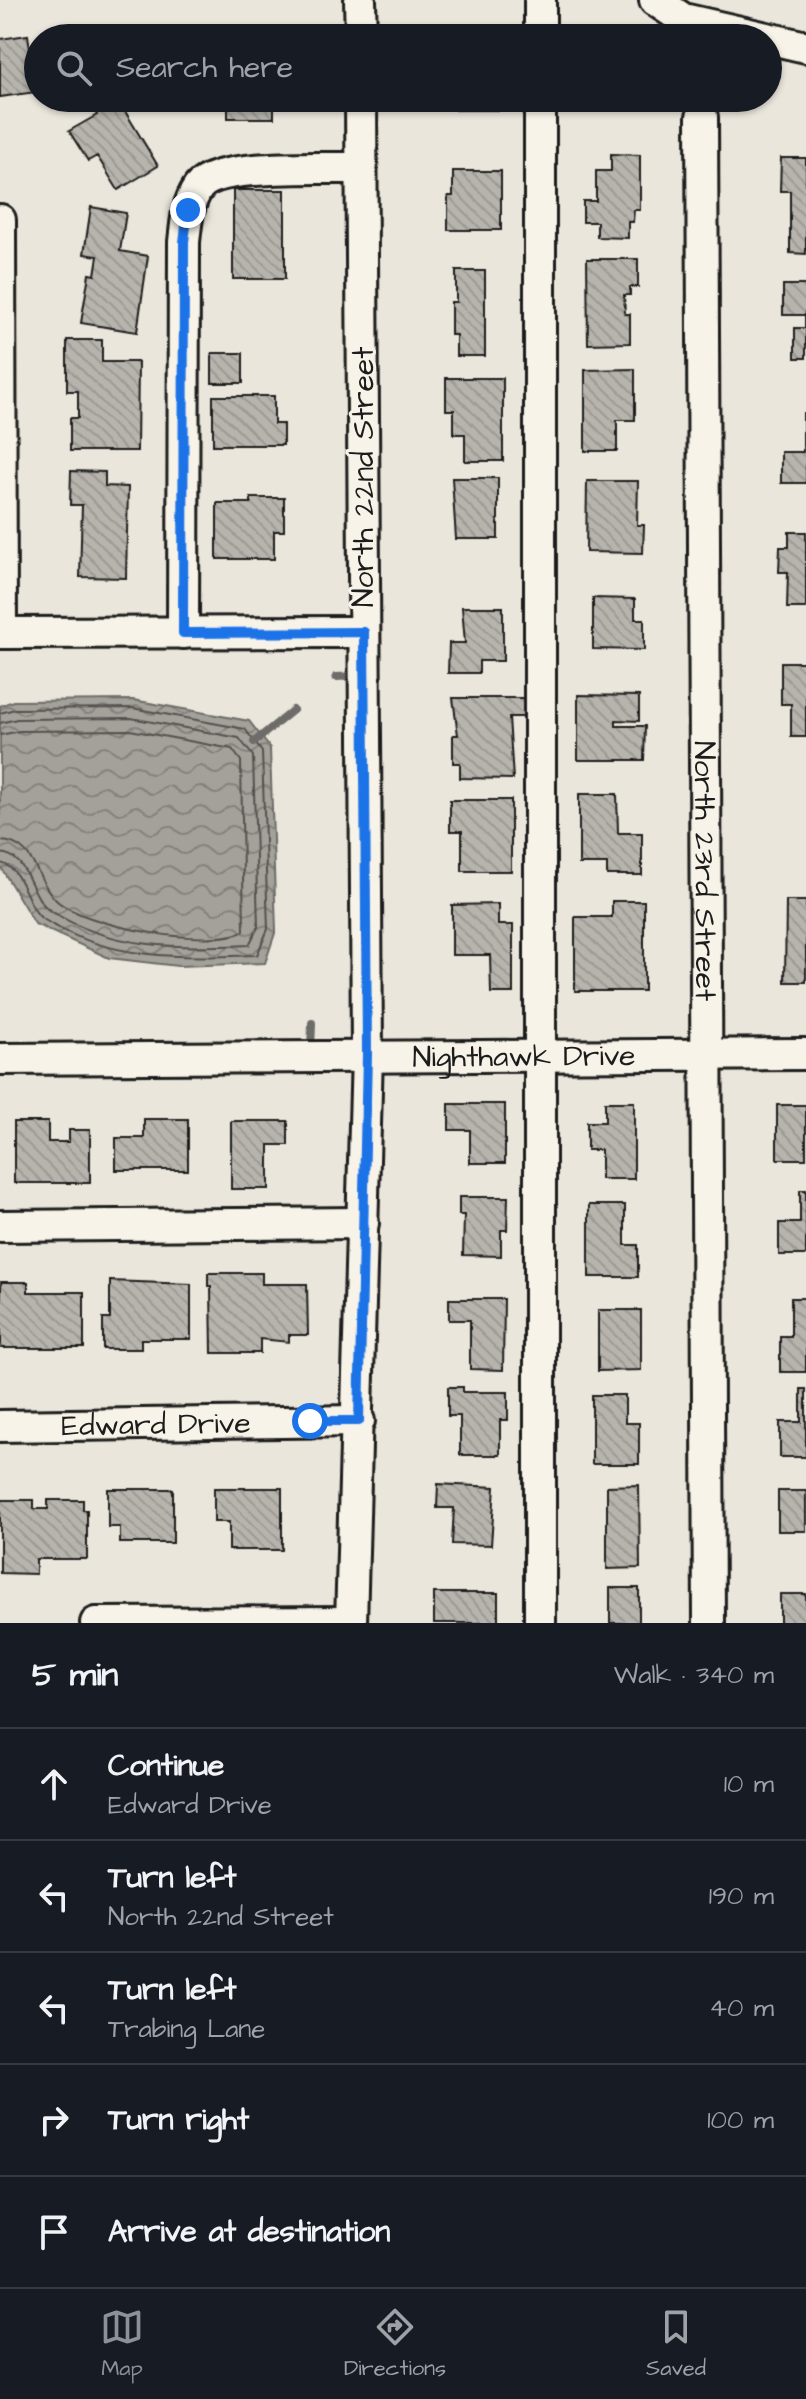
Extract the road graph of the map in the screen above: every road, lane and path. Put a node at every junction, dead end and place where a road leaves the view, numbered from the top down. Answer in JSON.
{"nodes":[{"id":1,"x":360,"y":0,"type":"edge"},
{"id":2,"x":540,"y":0,"type":"edge"},
{"id":3,"x":655,"y":0,"type":"edge"},
{"id":4,"x":361,"y":24,"type":"edge"},
{"id":5,"x":540,"y":24,"type":"edge"},
{"id":6,"x":705,"y":24,"type":"edge"},
{"id":7,"x":782,"y":42,"type":"edge"},
{"id":8,"x":806,"y":47,"type":"edge"},
{"id":9,"x":361,"y":112,"type":"edge"},
{"id":10,"x":540,"y":112,"type":"edge"},
{"id":11,"x":702,"y":117,"type":"dead end"},
{"id":12,"x":361,"y":168,"type":"junction"},
{"id":13,"x":0,"y":220,"type":"edge"},
{"id":14,"x":364,"y":632,"type":"junction"},
{"id":15,"x":0,"y":633,"type":"edge"},
{"id":16,"x":183,"y":633,"type":"junction"},
{"id":17,"x":367,"y":1054,"type":"junction"},
{"id":18,"x":806,"y":1054,"type":"edge"},
{"id":19,"x":540,"y":1056,"type":"junction"},
{"id":20,"x":706,"y":1056,"type":"junction"},
{"id":21,"x":0,"y":1059,"type":"edge"},
{"id":22,"x":363,"y":1223,"type":"junction"},
{"id":23,"x":0,"y":1226,"type":"edge"},
{"id":24,"x":359,"y":1421,"type":"junction"},
{"id":25,"x":0,"y":1426,"type":"edge"},
{"id":26,"x":351,"y":1622,"type":"edge"},
{"id":27,"x":96,"y":1623,"type":"edge"},
{"id":28,"x":540,"y":1623,"type":"edge"},
{"id":29,"x":709,"y":1623,"type":"edge"}],
"edges":[{"from":1,"to":4,"type":"street"},
{"from":2,"to":5,"type":"street"},
{"from":3,"to":6,"type":"street"},
{"from":7,"to":8,"type":"street"},
{"from":9,"to":12,"type":"street","name":"North 22nd Street"},
{"from":10,"to":19,"type":"street"},
{"from":11,"to":20,"type":"street","name":"North 23rd Street"},
{"from":12,"to":14,"type":"street","name":"North 22nd Street"},
{"from":12,"to":16,"type":"street"},
{"from":13,"to":15,"type":"street"},
{"from":14,"to":16,"type":"street"},
{"from":14,"to":17,"type":"street","name":"North 22nd Street"},
{"from":15,"to":16,"type":"street"},
{"from":17,"to":19,"type":"street","name":"Nighthawk Drive"},
{"from":17,"to":21,"type":"street","name":"Nighthawk Drive"},
{"from":17,"to":22,"type":"street","name":"North 22nd Street"},
{"from":18,"to":20,"type":"street","name":"Nighthawk Drive"},
{"from":19,"to":20,"type":"street","name":"Nighthawk Drive"},
{"from":19,"to":28,"type":"street"},
{"from":20,"to":29,"type":"street","name":"North 23rd Street"},
{"from":22,"to":23,"type":"street"},
{"from":22,"to":24,"type":"street","name":"North 22nd Street"},
{"from":24,"to":25,"type":"street","name":"Edward Drive"},
{"from":24,"to":26,"type":"street","name":"North 22nd Street"},
{"from":26,"to":27,"type":"street"}]}
